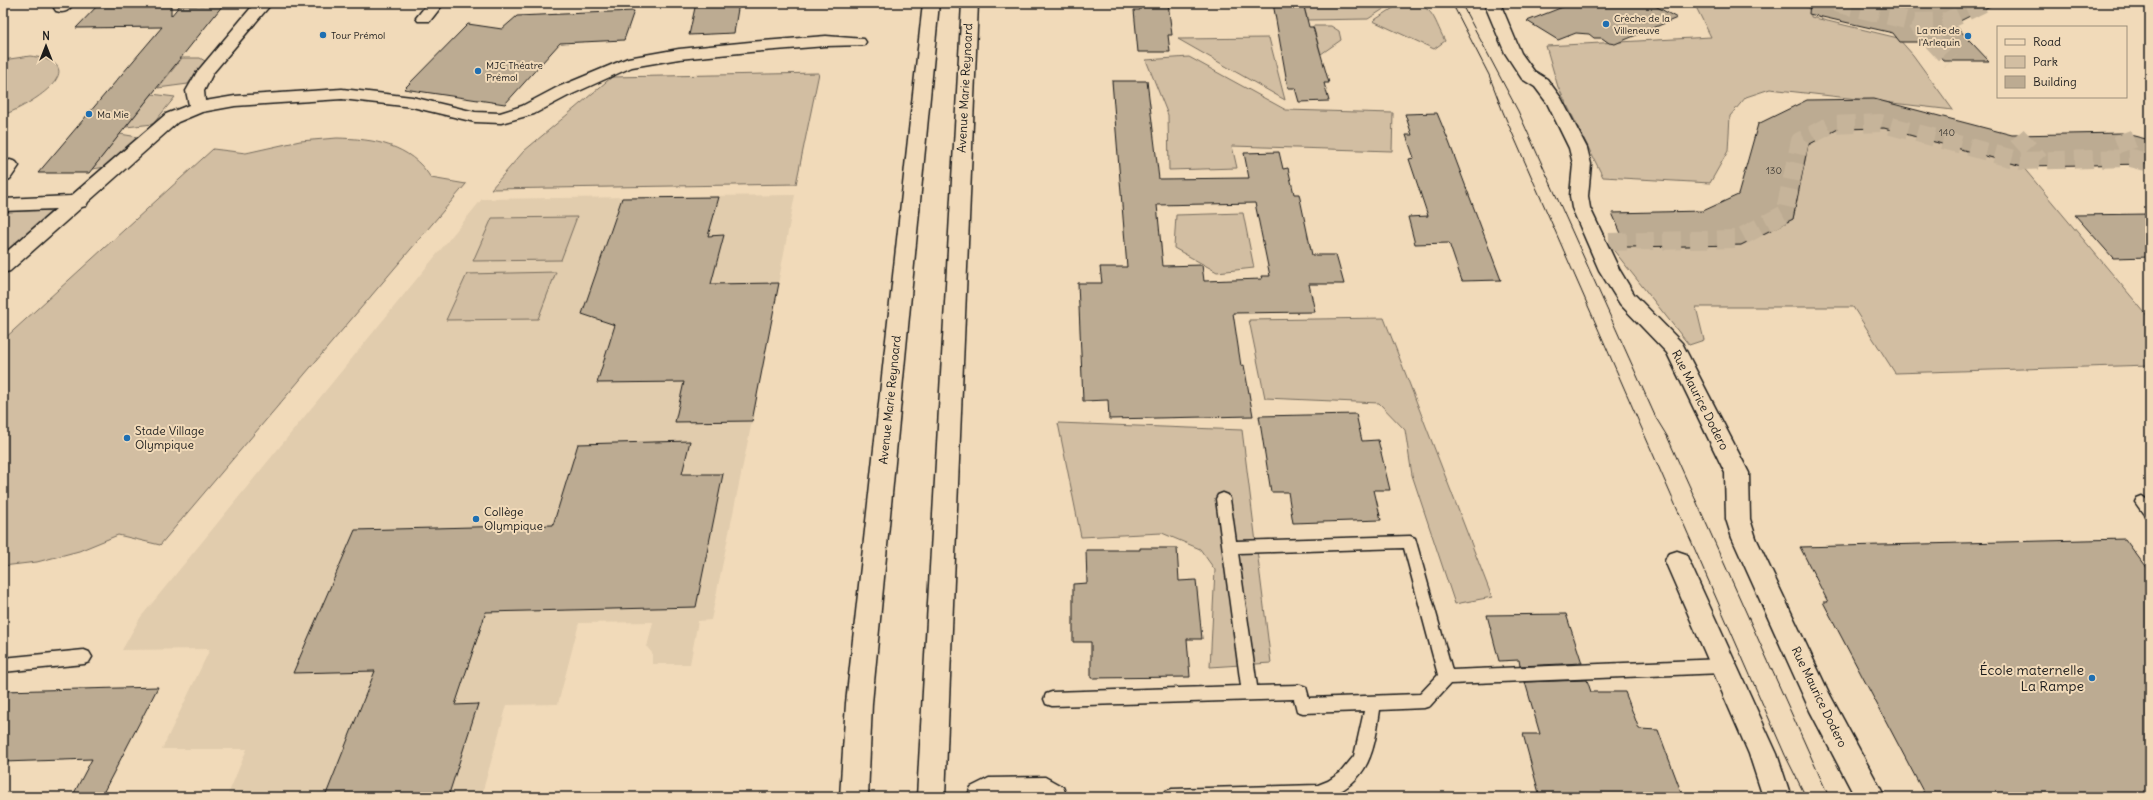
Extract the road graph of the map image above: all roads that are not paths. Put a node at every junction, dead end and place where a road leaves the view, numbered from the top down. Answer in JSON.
{"nodes":[{"id":1,"x":264,"y":3,"type":"edge"},
{"id":2,"x":436,"y":3,"type":"edge"},
{"id":3,"x":931,"y":3,"type":"edge"},
{"id":4,"x":970,"y":3,"type":"edge"},
{"id":5,"x":1492,"y":3,"type":"edge"},
{"id":6,"x":424,"y":18,"type":"dead end"},
{"id":7,"x":858,"y":42,"type":"dead end"},
{"id":8,"x":198,"y":108,"type":"junction"},
{"id":9,"x":78,"y":202,"type":"junction"},
{"id":10,"x":3,"y":205,"type":"edge"},
{"id":11,"x":3,"y":266,"type":"edge"},
{"id":12,"x":1223,"y":499,"type":"dead end"},
{"id":13,"x":1230,"y":547,"type":"junction"},
{"id":14,"x":1677,"y":561,"type":"dead end"},
{"id":15,"x":84,"y":657,"type":"dead end"},
{"id":16,"x":3,"y":665,"type":"edge"},
{"id":17,"x":1723,"y":666,"type":"junction"},
{"id":18,"x":1446,"y":677,"type":"junction"},
{"id":19,"x":1250,"y":694,"type":"junction"},
{"id":20,"x":1052,"y":699,"type":"dead end"},
{"id":21,"x":1373,"y":704,"type":"junction"},
{"id":22,"x":854,"y":797,"type":"edge"},
{"id":23,"x":932,"y":797,"type":"edge"},
{"id":24,"x":981,"y":797,"type":"edge"},
{"id":25,"x":1053,"y":797,"type":"edge"},
{"id":26,"x":1172,"y":797,"type":"edge"},
{"id":27,"x":1776,"y":797,"type":"edge"},
{"id":28,"x":1871,"y":797,"type":"edge"}],
"edges":[{"from":1,"to":8,"type":"street"},
{"from":2,"to":6,"type":"street"},
{"from":3,"to":22,"type":"street","name":"Avenue Marie Reynoard"},
{"from":4,"to":23,"type":"street","name":"Avenue Marie Reynoard"},
{"from":5,"to":28,"type":"street","name":"Rue Maurice Dodero"},
{"from":7,"to":8,"type":"street"},
{"from":8,"to":9,"type":"street"},
{"from":9,"to":10,"type":"street"},
{"from":9,"to":11,"type":"street"},
{"from":12,"to":13,"type":"lane"},
{"from":13,"to":18,"type":"lane"},
{"from":13,"to":19,"type":"lane"},
{"from":14,"to":17,"type":"street"},
{"from":15,"to":16,"type":"lane"},
{"from":17,"to":18,"type":"lane"},
{"from":17,"to":27,"type":"street"},
{"from":18,"to":21,"type":"lane"},
{"from":19,"to":20,"type":"lane"},
{"from":19,"to":21,"type":"lane"},
{"from":21,"to":26,"type":"lane"},
{"from":24,"to":25,"type":"street"}]}
